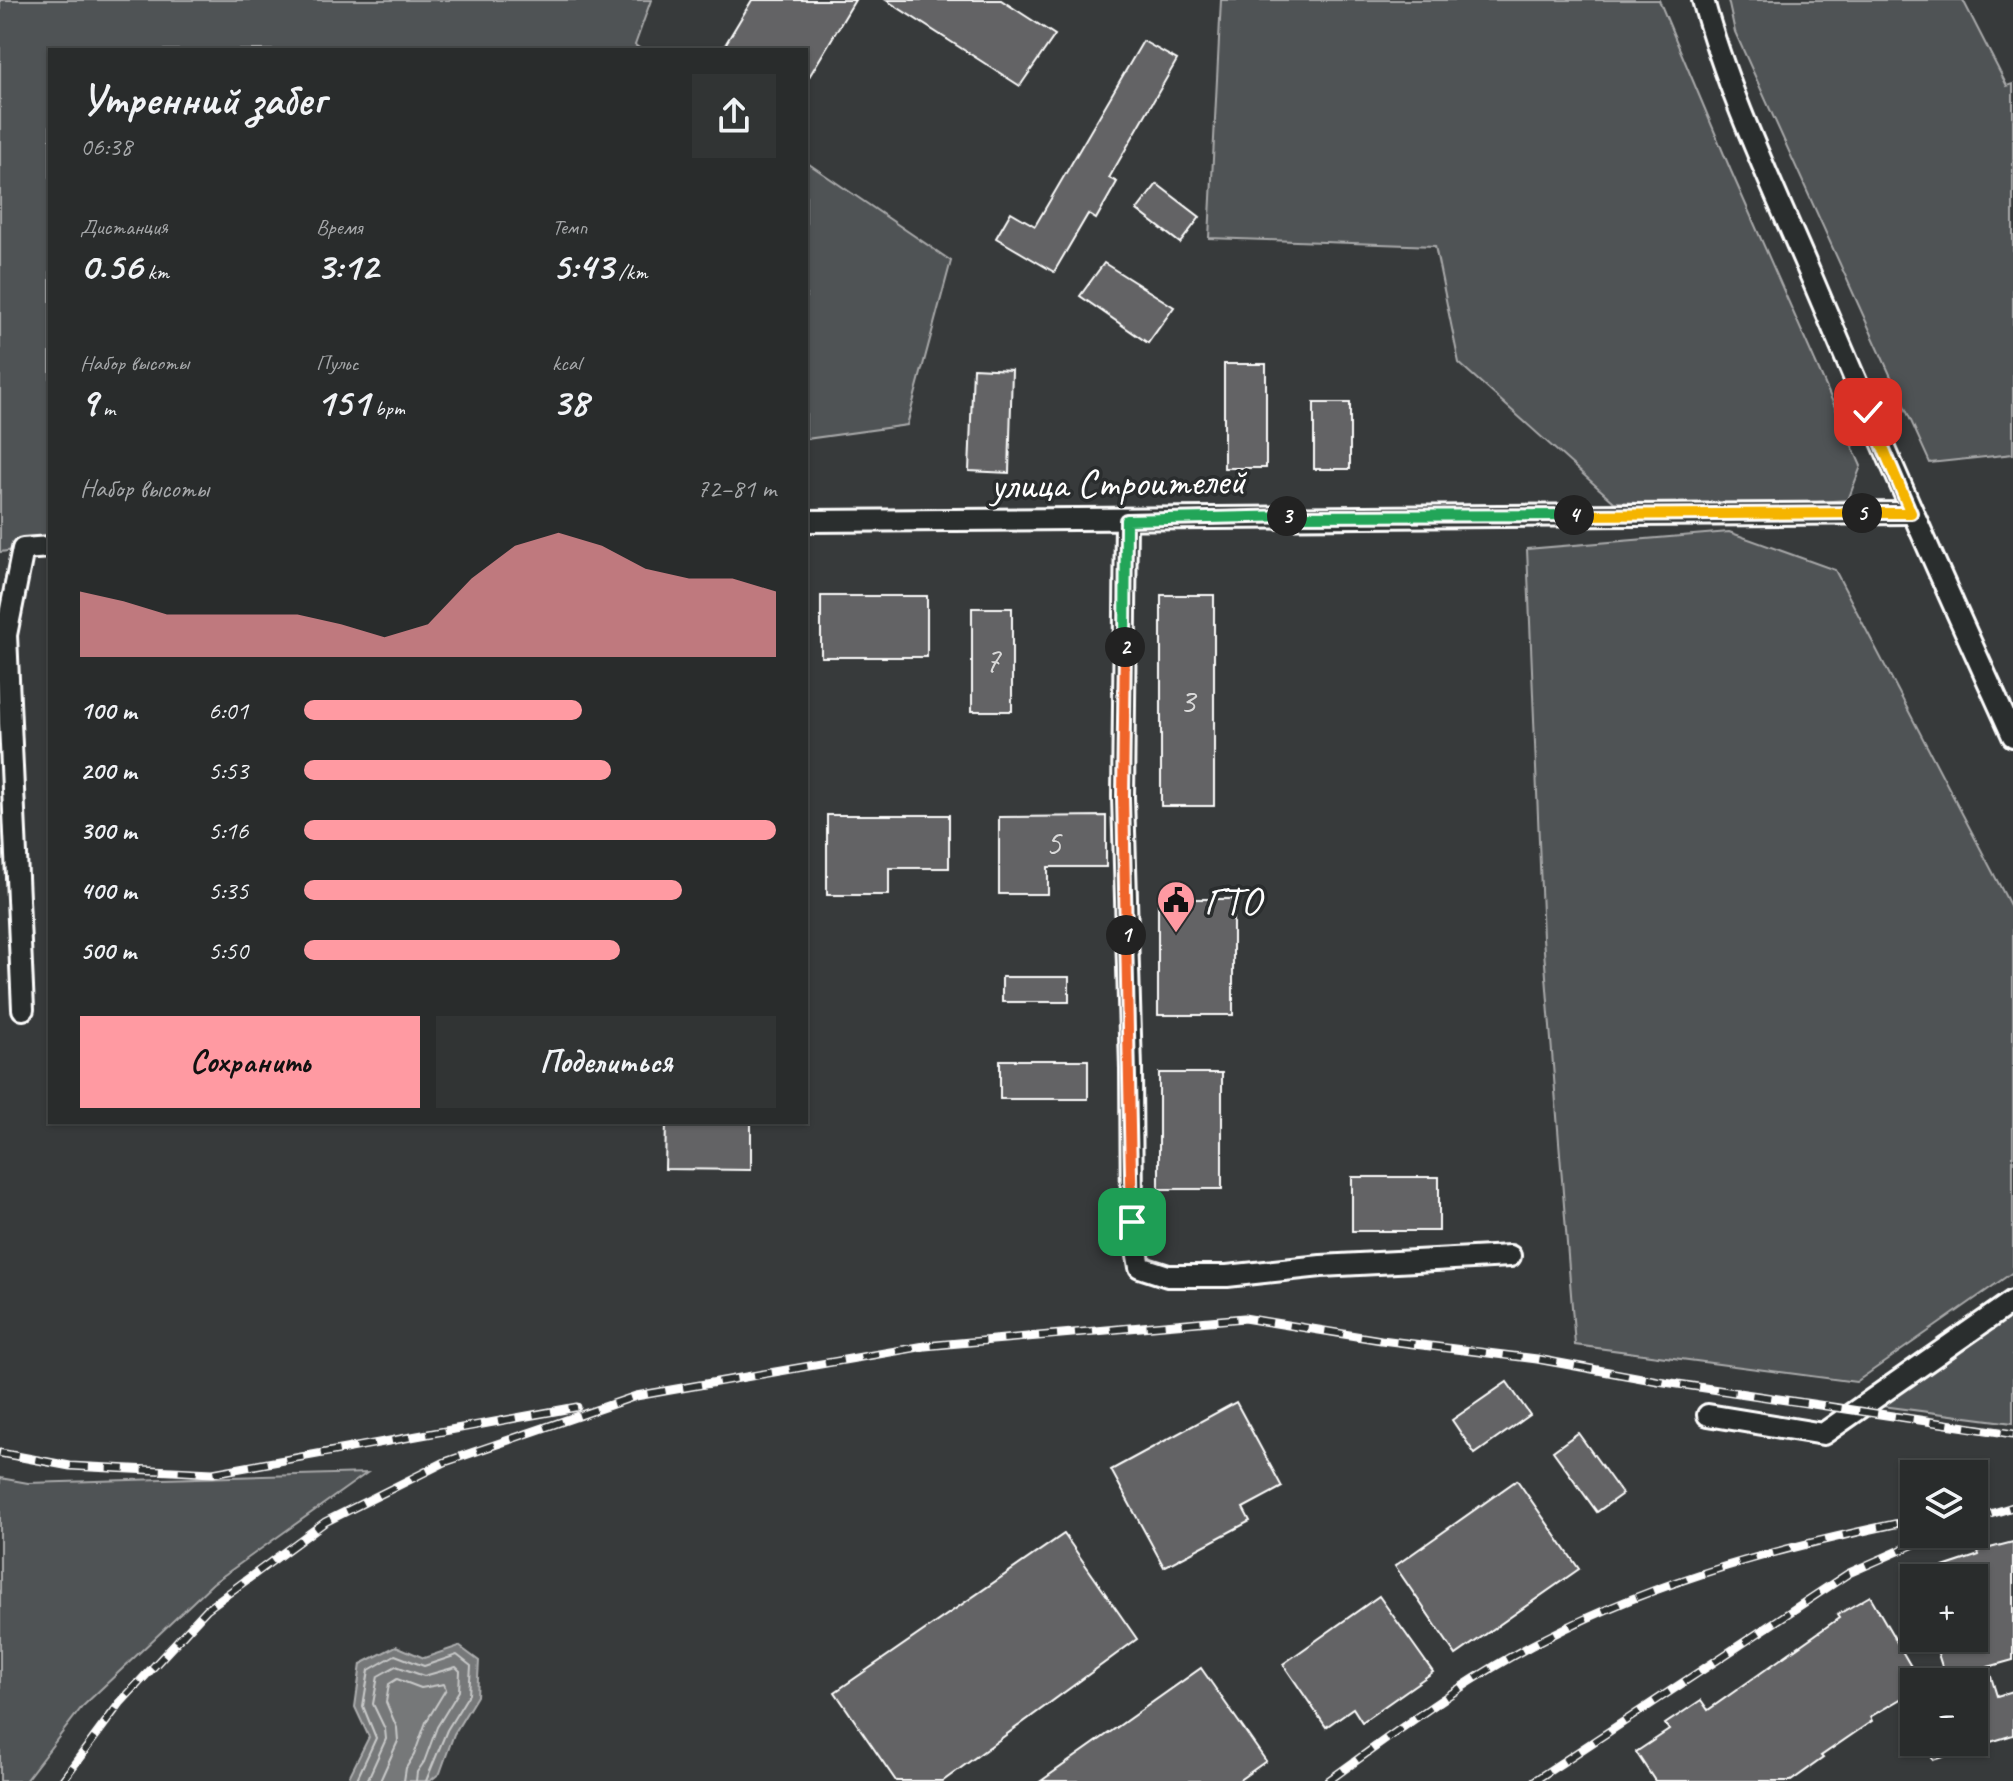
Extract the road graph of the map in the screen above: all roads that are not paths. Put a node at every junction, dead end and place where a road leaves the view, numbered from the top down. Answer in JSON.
{"nodes":[{"id":1,"x":1703,"y":0,"type":"edge"},
{"id":2,"x":1911,"y":513,"type":"junction"},
{"id":3,"x":1126,"y":520,"type":"junction"},
{"id":4,"x":808,"y":521,"type":"edge"},
{"id":5,"x":48,"y":547,"type":"edge"},
{"id":6,"x":2013,"y":736,"type":"edge"},
{"id":7,"x":23,"y":1009,"type":"dead end"},
{"id":8,"x":1510,"y":1256,"type":"dead end"},
{"id":9,"x":2013,"y":1301,"type":"edge"},
{"id":10,"x":1708,"y":1415,"type":"dead end"}],
"edges":[{"from":1,"to":2,"type":"street"},
{"from":2,"to":3,"type":"street","name":"улица Строителей"},
{"from":2,"to":6,"type":"street"},
{"from":3,"to":4,"type":"street","name":"улица Строителей"},
{"from":3,"to":8,"type":"street"},
{"from":5,"to":7,"type":"street"},
{"from":9,"to":10,"type":"street"}]}
